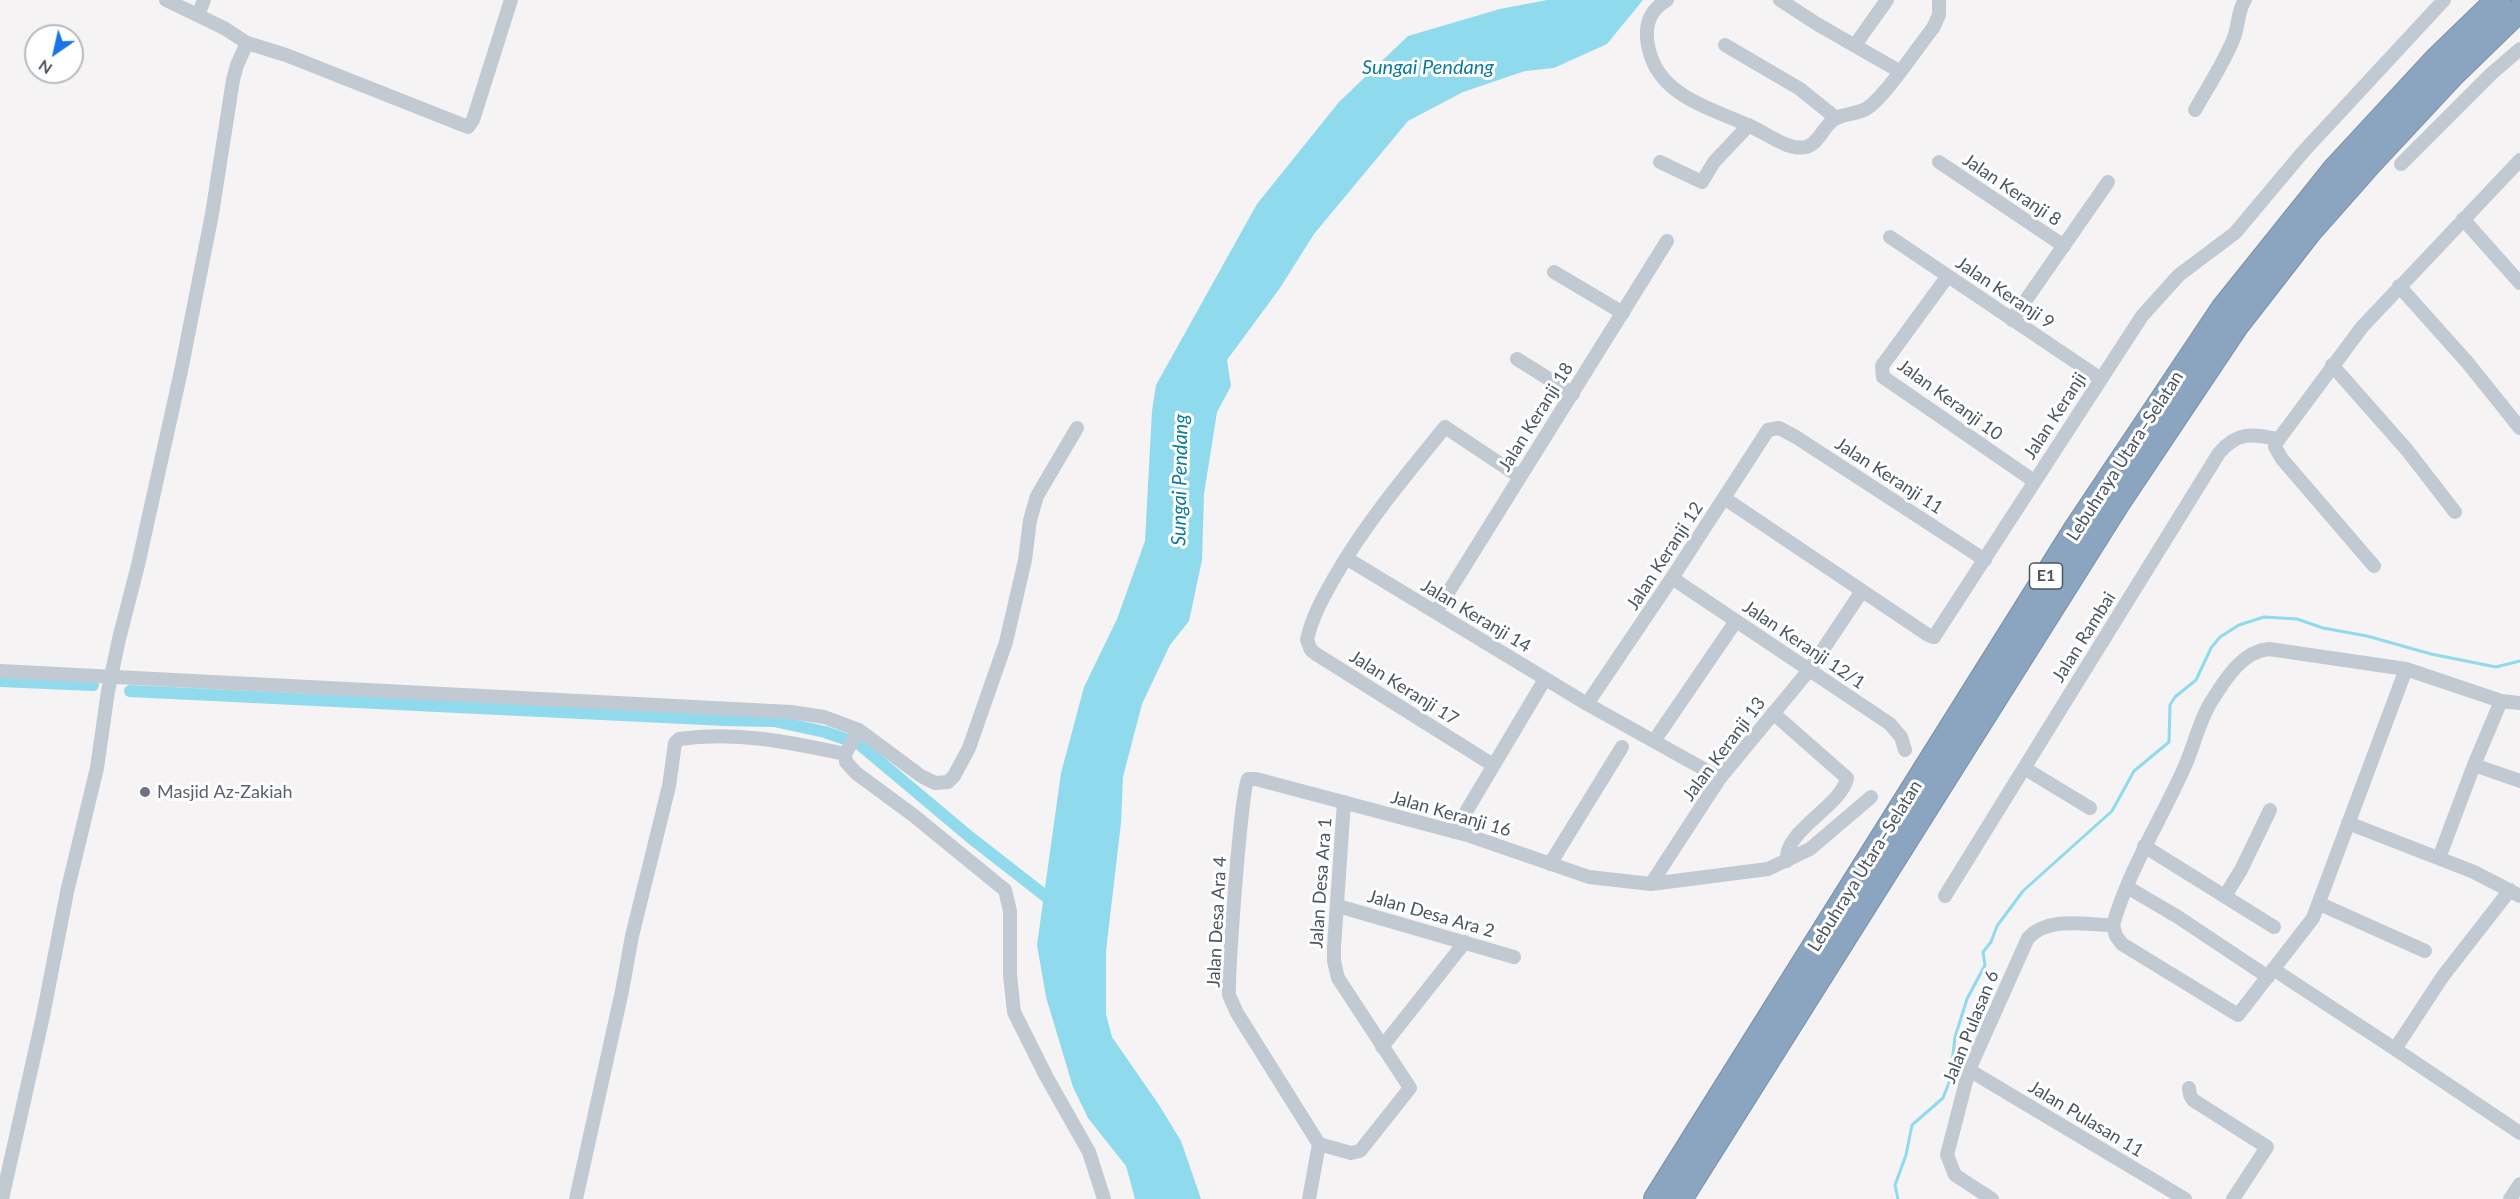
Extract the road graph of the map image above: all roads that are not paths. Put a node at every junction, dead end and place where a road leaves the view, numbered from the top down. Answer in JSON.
{"nodes":[{"id":1,"x":165,"y":0,"type":"edge"},
{"id":2,"x":204,"y":0,"type":"edge"},
{"id":3,"x":511,"y":0,"type":"edge"},
{"id":4,"x":1667,"y":0,"type":"edge"},
{"id":5,"x":1780,"y":0,"type":"edge"},
{"id":6,"x":1887,"y":0,"type":"edge"},
{"id":7,"x":1939,"y":0,"type":"edge"},
{"id":8,"x":2246,"y":0,"type":"edge"},
{"id":9,"x":2445,"y":0,"type":"edge"},
{"id":10,"x":2498,"y":0,"type":"edge"},
{"id":11,"x":2520,"y":9,"type":"edge"},
{"id":12,"x":198,"y":15,"type":"junction"},
{"id":13,"x":248,"y":43,"type":"junction"},
{"id":14,"x":1725,"y":45,"type":"dead end"},
{"id":15,"x":1855,"y":45,"type":"junction"},
{"id":16,"x":2520,"y":49,"type":"edge"},
{"id":17,"x":1899,"y":71,"type":"junction"},
{"id":18,"x":2195,"y":110,"type":"dead end"},
{"id":19,"x":1836,"y":118,"type":"junction"},
{"id":20,"x":1749,"y":125,"type":"junction"},
{"id":21,"x":2520,"y":160,"type":"edge"},
{"id":22,"x":1660,"y":162,"type":"dead end"},
{"id":23,"x":1939,"y":162,"type":"dead end"},
{"id":24,"x":2401,"y":164,"type":"dead end"},
{"id":25,"x":2108,"y":182,"type":"dead end"},
{"id":26,"x":2463,"y":219,"type":"junction"},
{"id":27,"x":1890,"y":237,"type":"dead end"},
{"id":28,"x":1667,"y":242,"type":"dead end"},
{"id":29,"x":2064,"y":246,"type":"junction"},
{"id":30,"x":1554,"y":272,"type":"dead end"},
{"id":31,"x":1947,"y":277,"type":"junction"},
{"id":32,"x":2520,"y":283,"type":"edge"},
{"id":33,"x":2398,"y":286,"type":"junction"},
{"id":34,"x":1623,"y":313,"type":"junction"},
{"id":35,"x":2012,"y":320,"type":"junction"},
{"id":36,"x":1517,"y":359,"type":"dead end"},
{"id":37,"x":2332,"y":365,"type":"junction"},
{"id":38,"x":2101,"y":379,"type":"junction"},
{"id":39,"x":1573,"y":394,"type":"junction"},
{"id":40,"x":1077,"y":428,"type":"dead end"},
{"id":41,"x":1771,"y":428,"type":"joint"},
{"id":42,"x":2520,"y":428,"type":"edge"},
{"id":43,"x":2277,"y":439,"type":"junction"},
{"id":44,"x":1520,"y":477,"type":"junction"},
{"id":45,"x":2034,"y":481,"type":"junction"},
{"id":46,"x":1724,"y":498,"type":"junction"},
{"id":47,"x":2455,"y":512,"type":"dead end"},
{"id":48,"x":1346,"y":558,"type":"junction"},
{"id":49,"x":1985,"y":560,"type":"junction"},
{"id":50,"x":2374,"y":566,"type":"dead end"},
{"id":51,"x":1672,"y":578,"type":"junction"},
{"id":52,"x":1862,"y":591,"type":"junction"},
{"id":53,"x":1436,"y":612,"type":"junction"},
{"id":54,"x":1736,"y":621,"type":"junction"},
{"id":55,"x":1810,"y":669,"type":"junction"},
{"id":56,"x":2406,"y":669,"type":"junction"},
{"id":57,"x":0,"y":671,"type":"edge"},
{"id":58,"x":111,"y":677,"type":"junction"},
{"id":59,"x":1545,"y":679,"type":"junction"},
{"id":60,"x":2501,"y":701,"type":"junction"},
{"id":61,"x":2520,"y":703,"type":"edge"},
{"id":62,"x":1587,"y":704,"type":"junction"},
{"id":63,"x":1773,"y":713,"type":"junction"},
{"id":64,"x":1654,"y":741,"type":"junction"},
{"id":65,"x":851,"y":744,"type":"junction"},
{"id":66,"x":1622,"y":747,"type":"dead end"},
{"id":67,"x":1905,"y":750,"type":"dead end"},
{"id":68,"x":1493,"y":765,"type":"junction"},
{"id":69,"x":2474,"y":765,"type":"junction"},
{"id":70,"x":2024,"y":768,"type":"junction"},
{"id":71,"x":1720,"y":778,"type":"junction"},
{"id":72,"x":2520,"y":781,"type":"edge"},
{"id":73,"x":1245,"y":785,"type":"joint"},
{"id":74,"x":1871,"y":796,"type":"dead end"},
{"id":75,"x":1344,"y":802,"type":"junction"},
{"id":76,"x":2090,"y":808,"type":"dead end"},
{"id":77,"x":2270,"y":810,"type":"dead end"},
{"id":78,"x":2348,"y":823,"type":"junction"},
{"id":79,"x":1454,"y":832,"type":"junction"},
{"id":80,"x":2144,"y":846,"type":"junction"},
{"id":81,"x":2439,"y":858,"type":"junction"},
{"id":82,"x":1787,"y":861,"type":"junction"},
{"id":83,"x":1550,"y":864,"type":"junction"},
{"id":84,"x":1652,"y":884,"type":"junction"},
{"id":85,"x":2127,"y":887,"type":"junction"},
{"id":86,"x":2515,"y":893,"type":"edge"},
{"id":87,"x":1945,"y":896,"type":"dead end"},
{"id":88,"x":2225,"y":896,"type":"junction"},
{"id":89,"x":2320,"y":904,"type":"junction"},
{"id":90,"x":1338,"y":906,"type":"junction"},
{"id":91,"x":2113,"y":925,"type":"junction"},
{"id":92,"x":2274,"y":927,"type":"dead end"},
{"id":93,"x":1465,"y":942,"type":"junction"},
{"id":94,"x":2425,"y":951,"type":"dead end"},
{"id":95,"x":1514,"y":957,"type":"dead end"},
{"id":96,"x":2271,"y":973,"type":"junction"},
{"id":97,"x":1382,"y":1047,"type":"junction"},
{"id":98,"x":2395,"y":1049,"type":"junction"},
{"id":99,"x":1969,"y":1070,"type":"junction"},
{"id":100,"x":2189,"y":1088,"type":"dead end"},
{"id":101,"x":2520,"y":1133,"type":"edge"},
{"id":102,"x":1319,"y":1144,"type":"junction"},
{"id":103,"x":2520,"y":1184,"type":"edge"},
{"id":104,"x":2,"y":1199,"type":"edge"},
{"id":105,"x":576,"y":1199,"type":"edge"},
{"id":106,"x":1104,"y":1199,"type":"edge"},
{"id":107,"x":1309,"y":1199,"type":"edge"},
{"id":108,"x":1656,"y":1199,"type":"edge"},
{"id":109,"x":1680,"y":1199,"type":"edge"},
{"id":110,"x":1992,"y":1199,"type":"edge"},
{"id":111,"x":2185,"y":1199,"type":"edge"},
{"id":112,"x":2234,"y":1199,"type":"edge"},
{"id":113,"x":2510,"y":1199,"type":"edge"}],
"edges":[{"from":1,"to":12,"type":"street"},
{"from":2,"to":12,"type":"street"},
{"from":3,"to":13,"type":"street"},
{"from":4,"to":20,"type":"street"},
{"from":5,"to":15,"type":"street"},
{"from":6,"to":15,"type":"street"},
{"from":7,"to":17,"type":"street"},
{"from":8,"to":18,"type":"street"},
{"from":9,"to":38,"type":"street","name":"Jalan Keranji"},
{"from":10,"to":108,"type":"highway","name":"Lebuhraya Utara–Selatan","number":"E1"},
{"from":11,"to":109,"type":"highway","name":"Lebuhraya Utara–Selatan","number":"E1"},
{"from":12,"to":13,"type":"street"},
{"from":13,"to":58,"type":"street"},
{"from":14,"to":19,"type":"street"},
{"from":15,"to":17,"type":"street"},
{"from":16,"to":24,"type":"street"},
{"from":17,"to":19,"type":"street"},
{"from":19,"to":20,"type":"street"},
{"from":20,"to":22,"type":"street"},
{"from":21,"to":26,"type":"street"},
{"from":23,"to":29,"type":"street","name":"Jalan Keranji 8"},
{"from":25,"to":29,"type":"street"},
{"from":26,"to":32,"type":"street"},
{"from":26,"to":33,"type":"street"},
{"from":27,"to":31,"type":"street","name":"Jalan Keranji 9"},
{"from":28,"to":34,"type":"street","name":"Jalan Keranji 18"},
{"from":29,"to":35,"type":"street"},
{"from":30,"to":34,"type":"street"},
{"from":31,"to":35,"type":"street","name":"Jalan Keranji 9"},
{"from":31,"to":45,"type":"street","name":"Jalan Keranji 10"},
{"from":33,"to":37,"type":"street"},
{"from":33,"to":42,"type":"street"},
{"from":34,"to":39,"type":"street","name":"Jalan Keranji 18"},
{"from":35,"to":38,"type":"street","name":"Jalan Keranji 9"},
{"from":36,"to":39,"type":"street"},
{"from":37,"to":43,"type":"street"},
{"from":37,"to":47,"type":"street"},
{"from":38,"to":45,"type":"street","name":"Jalan Keranji"},
{"from":39,"to":44,"type":"street","name":"Jalan Keranji 18"},
{"from":40,"to":65,"type":"street"},
{"from":41,"to":46,"type":"street","name":"Jalan Keranji 12"},
{"from":41,"to":49,"type":"street","name":"Jalan Keranji 11"},
{"from":43,"to":50,"type":"street"},
{"from":43,"to":70,"type":"street","name":"Jalan Rambai"},
{"from":44,"to":48,"type":"street"},
{"from":44,"to":53,"type":"street","name":"Jalan Keranji 18"},
{"from":45,"to":49,"type":"street","name":"Jalan Keranji"},
{"from":46,"to":51,"type":"street","name":"Jalan Keranji 12"},
{"from":46,"to":52,"type":"street"},
{"from":48,"to":53,"type":"street","name":"Jalan Keranji 14"},
{"from":48,"to":68,"type":"street","name":"Jalan Keranji 17"},
{"from":49,"to":52,"type":"street","name":"Jalan Keranji"},
{"from":51,"to":54,"type":"street","name":"Jalan Keranji 12/1"},
{"from":51,"to":62,"type":"street","name":"Jalan Keranji 12"},
{"from":52,"to":55,"type":"street","name":"Jalan Keranji 13"},
{"from":53,"to":59,"type":"street","name":"Jalan Keranji 14"},
{"from":54,"to":55,"type":"street","name":"Jalan Keranji 12/1"},
{"from":54,"to":64,"type":"street"},
{"from":55,"to":63,"type":"street","name":"Jalan Keranji 13"},
{"from":55,"to":67,"type":"street","name":"Jalan Keranji 12/1"},
{"from":56,"to":60,"type":"street"},
{"from":56,"to":78,"type":"street"},
{"from":56,"to":80,"type":"street"},
{"from":57,"to":58,"type":"street"},
{"from":58,"to":65,"type":"street"},
{"from":58,"to":104,"type":"street"},
{"from":59,"to":62,"type":"street","name":"Jalan Keranji 14"},
{"from":59,"to":68,"type":"street"},
{"from":60,"to":61,"type":"street"},
{"from":60,"to":69,"type":"street"},
{"from":62,"to":64,"type":"street","name":"Jalan Keranji 14"},
{"from":63,"to":71,"type":"street","name":"Jalan Keranji 13"},
{"from":63,"to":82,"type":"street"},
{"from":64,"to":71,"type":"street","name":"Jalan Keranji 14"},
{"from":65,"to":105,"type":"street"},
{"from":65,"to":106,"type":"street"},
{"from":66,"to":83,"type":"street"},
{"from":68,"to":79,"type":"street"},
{"from":69,"to":72,"type":"street"},
{"from":69,"to":81,"type":"street"},
{"from":70,"to":76,"type":"street"},
{"from":70,"to":87,"type":"street","name":"Jalan Rambai"},
{"from":71,"to":84,"type":"street","name":"Jalan Keranji 13"},
{"from":73,"to":75,"type":"street","name":"Jalan Keranji 16"},
{"from":73,"to":102,"type":"street","name":"Jalan Desa Ara 4"},
{"from":74,"to":82,"type":"street","name":"Jalan Keranji 16"},
{"from":75,"to":79,"type":"street","name":"Jalan Keranji 16"},
{"from":75,"to":90,"type":"street","name":"Jalan Desa Ara 1"},
{"from":77,"to":88,"type":"street"},
{"from":78,"to":81,"type":"street"},
{"from":78,"to":89,"type":"street"},
{"from":79,"to":83,"type":"street","name":"Jalan Keranji 16"},
{"from":80,"to":85,"type":"street"},
{"from":80,"to":88,"type":"street"},
{"from":81,"to":86,"type":"street"},
{"from":82,"to":84,"type":"street","name":"Jalan Keranji 16"},
{"from":83,"to":84,"type":"street","name":"Jalan Keranji 16"},
{"from":85,"to":91,"type":"street"},
{"from":85,"to":96,"type":"street"},
{"from":86,"to":98,"type":"street"},
{"from":88,"to":92,"type":"street"},
{"from":89,"to":94,"type":"street"},
{"from":89,"to":96,"type":"street"},
{"from":90,"to":93,"type":"street","name":"Jalan Desa Ara 2"},
{"from":90,"to":97,"type":"street","name":"Jalan Desa Ara 1"},
{"from":91,"to":96,"type":"street"},
{"from":91,"to":99,"type":"street","name":"Jalan Pulasan 6"},
{"from":93,"to":95,"type":"street","name":"Jalan Desa Ara 2"},
{"from":93,"to":97,"type":"street"},
{"from":96,"to":98,"type":"street"},
{"from":97,"to":102,"type":"street","name":"Jalan Desa Ara 1"},
{"from":98,"to":101,"type":"street"},
{"from":99,"to":110,"type":"street","name":"Jalan Pulasan 6"},
{"from":99,"to":111,"type":"street","name":"Jalan Pulasan 11"},
{"from":100,"to":112,"type":"street"},
{"from":102,"to":107,"type":"street"},
{"from":103,"to":113,"type":"street"}]}
